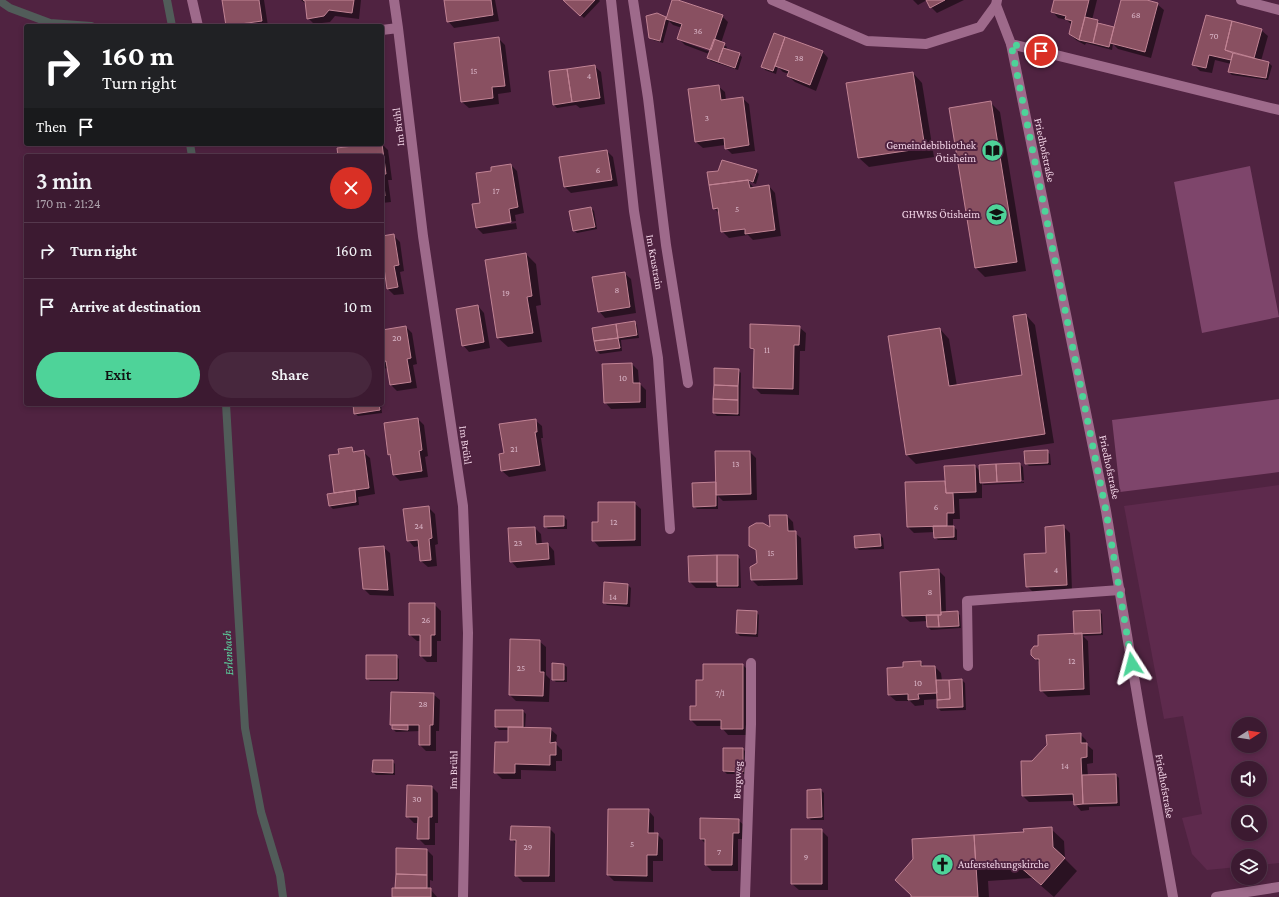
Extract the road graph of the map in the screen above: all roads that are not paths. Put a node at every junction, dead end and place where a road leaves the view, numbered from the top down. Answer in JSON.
{"nodes":[{"id":1,"x":192,"y":0,"type":"edge"},
{"id":2,"x":394,"y":0,"type":"edge"},
{"id":3,"x":611,"y":0,"type":"edge"},
{"id":4,"x":633,"y":0,"type":"edge"},
{"id":5,"x":772,"y":0,"type":"edge"},
{"id":6,"x":1241,"y":0,"type":"edge"},
{"id":7,"x":997,"y":2,"type":"edge"},
{"id":8,"x":1279,"y":10,"type":"edge"},
{"id":9,"x":198,"y":24,"type":"edge"},
{"id":10,"x":398,"y":28,"type":"junction"},
{"id":11,"x":384,"y":30,"type":"edge"},
{"id":12,"x":1011,"y":44,"type":"junction"},
{"id":13,"x":1279,"y":110,"type":"edge"},
{"id":14,"x":688,"y":383,"type":"dead end"},
{"id":15,"x":670,"y":529,"type":"dead end"},
{"id":16,"x":1120,"y":590,"type":"junction"},
{"id":17,"x":751,"y":663,"type":"dead end"},
{"id":18,"x":968,"y":666,"type":"dead end"},
{"id":19,"x":1279,"y":887,"type":"edge"},
{"id":20,"x":463,"y":897,"type":"edge"},
{"id":21,"x":745,"y":897,"type":"edge"},
{"id":22,"x":1173,"y":897,"type":"edge"},
{"id":23,"x":1216,"y":897,"type":"edge"}],
"edges":[{"from":1,"to":9,"type":"street"},
{"from":2,"to":10,"type":"street","name":"Im Brühl"},
{"from":3,"to":15,"type":"street","name":"Im Krustrain"},
{"from":4,"to":14,"type":"street"},
{"from":5,"to":7,"type":"street"},
{"from":6,"to":8,"type":"street"},
{"from":7,"to":12,"type":"street","name":"Friedhofstraße"},
{"from":10,"to":11,"type":"street"},
{"from":10,"to":20,"type":"street","name":"Im Brühl"},
{"from":12,"to":13,"type":"street"},
{"from":12,"to":16,"type":"street","name":"Friedhofstraße"},
{"from":16,"to":18,"type":"street"},
{"from":16,"to":22,"type":"street","name":"Friedhofstraße"},
{"from":17,"to":21,"type":"street","name":"Bergweg"},
{"from":19,"to":23,"type":"street"}]}
